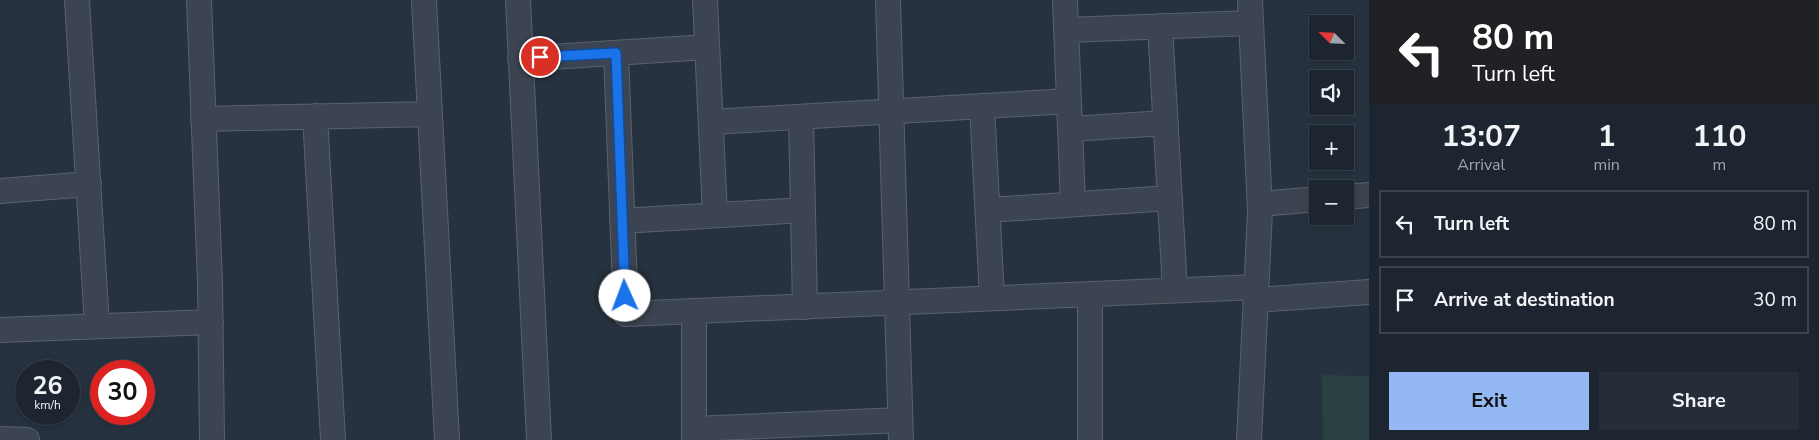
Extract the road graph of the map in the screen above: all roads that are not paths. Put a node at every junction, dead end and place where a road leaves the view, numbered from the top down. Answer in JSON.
{"nodes":[{"id":1,"x":77,"y":0,"type":"edge"},
{"id":2,"x":198,"y":0,"type":"edge"},
{"id":3,"x":424,"y":0,"type":"edge"},
{"id":4,"x":518,"y":0,"type":"edge"},
{"id":5,"x":705,"y":0,"type":"edge"},
{"id":6,"x":888,"y":0,"type":"edge"},
{"id":7,"x":1065,"y":0,"type":"edge"},
{"id":8,"x":1250,"y":0,"type":"edge"},
{"id":9,"x":1251,"y":23,"type":"junction"},
{"id":10,"x":1160,"y":26,"type":"junction"},
{"id":11,"x":1066,"y":30,"type":"junction"},
{"id":12,"x":707,"y":47,"type":"junction"},
{"id":13,"x":616,"y":53,"type":"junction"},
{"id":14,"x":520,"y":59,"type":"junction"},
{"id":15,"x":1069,"y":101,"type":"junction"},
{"id":16,"x":982,"y":106,"type":"junction"},
{"id":17,"x":891,"y":111,"type":"junction"},
{"id":18,"x":430,"y":114,"type":"junction"},
{"id":19,"x":315,"y":116,"type":"junction"},
{"id":20,"x":801,"y":117,"type":"junction"},
{"id":21,"x":203,"y":119,"type":"junction"},
{"id":22,"x":711,"y":122,"type":"junction"},
{"id":23,"x":1166,"y":123,"type":"junction"},
{"id":24,"x":1070,"y":129,"type":"junction"},
{"id":25,"x":88,"y":184,"type":"junction"},
{"id":26,"x":0,"y":191,"type":"edge"},
{"id":27,"x":1369,"y":195,"type":"edge"},
{"id":28,"x":1354,"y":196,"type":"edge"},
{"id":29,"x":1170,"y":198,"type":"junction"},
{"id":30,"x":1309,"y":200,"type":"edge"},
{"id":31,"x":1074,"y":204,"type":"junction"},
{"id":32,"x":1260,"y":204,"type":"junction"},
{"id":33,"x":803,"y":210,"type":"junction"},
{"id":34,"x":988,"y":210,"type":"junction"},
{"id":35,"x":715,"y":215,"type":"junction"},
{"id":36,"x":622,"y":221,"type":"junction"},
{"id":37,"x":1175,"y":290,"type":"junction"},
{"id":38,"x":1369,"y":292,"type":"edge"},
{"id":39,"x":1256,"y":293,"type":"junction"},
{"id":40,"x":1090,"y":294,"type":"junction"},
{"id":41,"x":992,"y":298,"type":"junction"},
{"id":42,"x":897,"y":302,"type":"junction"},
{"id":43,"x":805,"y":306,"type":"junction"},
{"id":44,"x":694,"y":311,"type":"junction"},
{"id":45,"x":211,"y":322,"type":"junction"},
{"id":46,"x":98,"y":326,"type":"junction"},
{"id":47,"x":0,"y":330,"type":"edge"},
{"id":48,"x":901,"y":430,"type":"edge"},
{"id":49,"x":694,"y":434,"type":"edge"},
{"id":50,"x":0,"y":440,"type":"edge"},
{"id":51,"x":27,"y":440,"type":"edge"},
{"id":52,"x":212,"y":440,"type":"edge"},
{"id":53,"x":333,"y":440,"type":"edge"},
{"id":54,"x":447,"y":440,"type":"edge"},
{"id":55,"x":539,"y":440,"type":"edge"},
{"id":56,"x":1090,"y":440,"type":"edge"},
{"id":57,"x":1249,"y":440,"type":"edge"}],
"edges":[{"from":1,"to":25,"type":"street"},
{"from":2,"to":21,"type":"street"},
{"from":3,"to":18,"type":"street"},
{"from":4,"to":14,"type":"street"},
{"from":5,"to":12,"type":"street"},
{"from":6,"to":17,"type":"street"},
{"from":7,"to":11,"type":"street"},
{"from":8,"to":9,"type":"street"},
{"from":9,"to":10,"type":"street"},
{"from":9,"to":32,"type":"street"},
{"from":10,"to":11,"type":"street"},
{"from":10,"to":23,"type":"street"},
{"from":11,"to":15,"type":"street"},
{"from":12,"to":13,"type":"street"},
{"from":12,"to":22,"type":"street"},
{"from":13,"to":14,"type":"street"},
{"from":13,"to":36,"type":"street"},
{"from":14,"to":55,"type":"street"},
{"from":15,"to":16,"type":"street"},
{"from":15,"to":24,"type":"street"},
{"from":16,"to":17,"type":"street"},
{"from":16,"to":34,"type":"street"},
{"from":17,"to":20,"type":"street"},
{"from":17,"to":42,"type":"street"},
{"from":18,"to":19,"type":"street"},
{"from":18,"to":54,"type":"street"},
{"from":19,"to":21,"type":"street"},
{"from":19,"to":53,"type":"street"},
{"from":20,"to":22,"type":"street"},
{"from":20,"to":33,"type":"street"},
{"from":21,"to":45,"type":"street"},
{"from":22,"to":35,"type":"street"},
{"from":23,"to":24,"type":"street"},
{"from":23,"to":29,"type":"street"},
{"from":24,"to":31,"type":"street"},
{"from":25,"to":26,"type":"street"},
{"from":25,"to":46,"type":"street"},
{"from":27,"to":28,"type":"street"},
{"from":29,"to":31,"type":"street"},
{"from":29,"to":37,"type":"street"},
{"from":30,"to":32,"type":"street"},
{"from":31,"to":34,"type":"street"},
{"from":32,"to":39,"type":"street"},
{"from":33,"to":35,"type":"street"},
{"from":33,"to":43,"type":"street"},
{"from":34,"to":41,"type":"street"},
{"from":35,"to":36,"type":"street"},
{"from":36,"to":44,"type":"street"},
{"from":37,"to":39,"type":"street"},
{"from":37,"to":40,"type":"street"},
{"from":38,"to":39,"type":"street"},
{"from":39,"to":57,"type":"street"},
{"from":40,"to":41,"type":"street"},
{"from":40,"to":56,"type":"street"},
{"from":41,"to":42,"type":"street"},
{"from":42,"to":43,"type":"street"},
{"from":42,"to":48,"type":"street"},
{"from":43,"to":44,"type":"street"},
{"from":44,"to":49,"type":"street"},
{"from":45,"to":46,"type":"street"},
{"from":45,"to":52,"type":"street"},
{"from":46,"to":47,"type":"street"},
{"from":48,"to":49,"type":"street"},
{"from":50,"to":51,"type":"street"}]}
